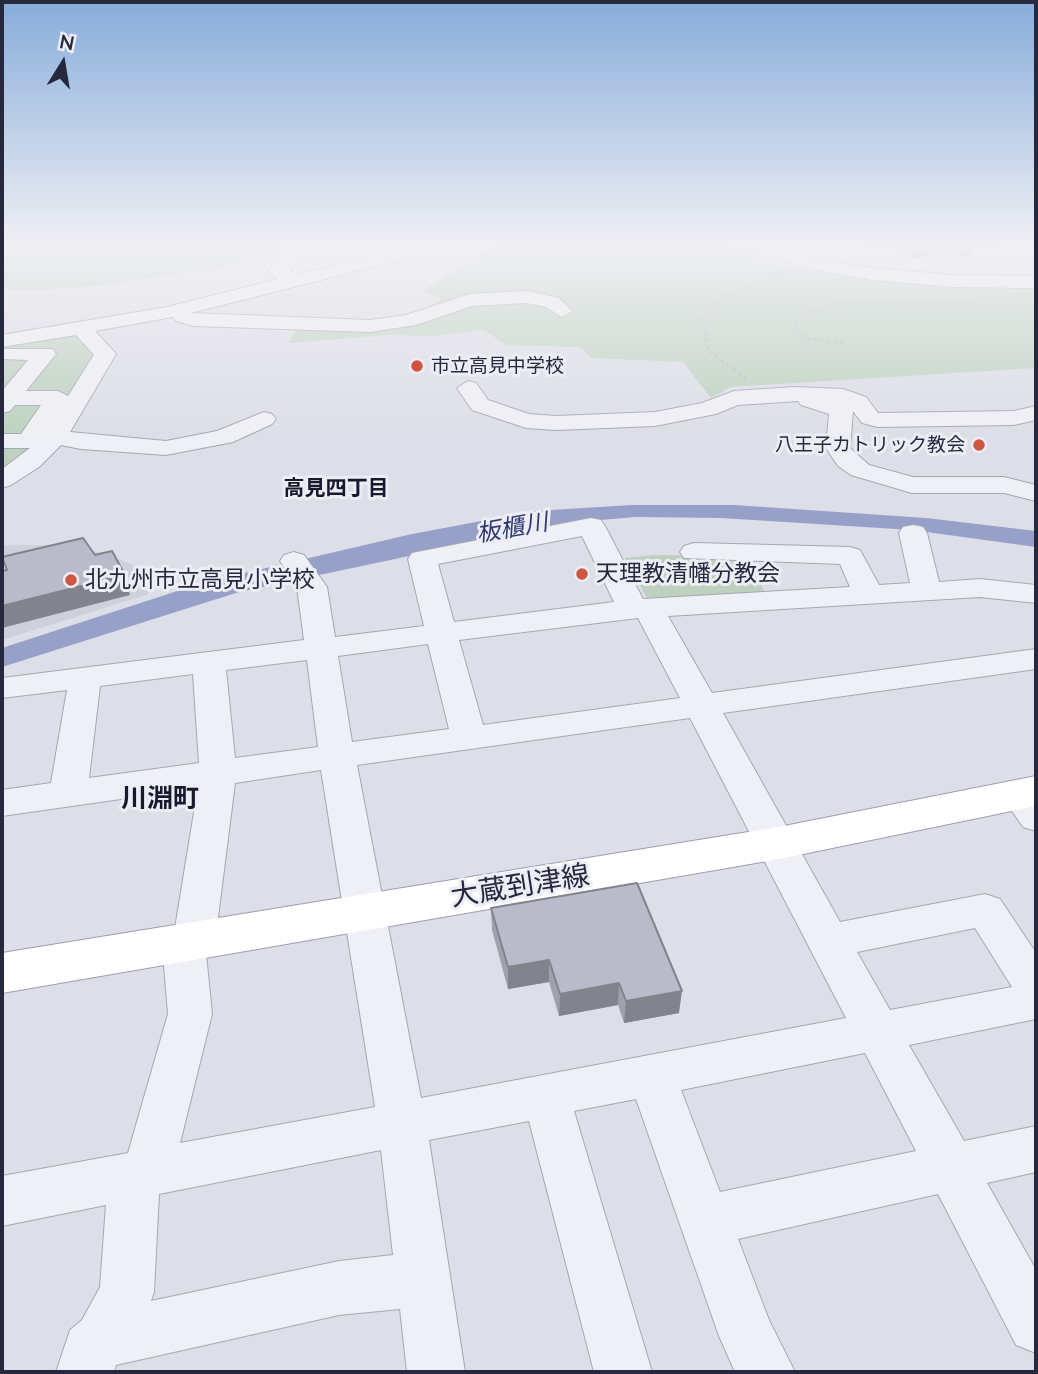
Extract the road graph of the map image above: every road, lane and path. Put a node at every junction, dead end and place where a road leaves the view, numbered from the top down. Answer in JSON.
{"nodes":[{"id":1,"x":178,"y":310,"type":"edge"},
{"id":2,"x":441,"y":310,"type":"edge"},
{"id":3,"x":706,"y":310,"type":"edge"},
{"id":4,"x":818,"y":310,"type":"edge"},
{"id":5,"x":167,"y":313,"type":"junction"},
{"id":6,"x":83,"y":330,"type":"junction"},
{"id":7,"x":2,"y":341,"type":"edge"},
{"id":8,"x":844,"y":342,"type":"dead end"},
{"id":9,"x":2,"y":354,"type":"edge"},
{"id":10,"x":468,"y":388,"type":"dead end"},
{"id":11,"x":81,"y":391,"type":"junction"},
{"id":12,"x":772,"y":396,"type":"junction"},
{"id":13,"x":5,"y":400,"type":"edge"},
{"id":14,"x":1036,"y":413,"type":"edge"},
{"id":15,"x":264,"y":419,"type":"dead end"},
{"id":16,"x":50,"y":427,"type":"junction"},
{"id":17,"x":2,"y":441,"type":"edge"},
{"id":18,"x":2,"y":481,"type":"edge"},
{"id":19,"x":1036,"y":493,"type":"edge"},
{"id":20,"x":913,"y":533,"type":"dead end"},
{"id":21,"x":694,"y":552,"type":"dead end"},
{"id":22,"x":758,"y":554,"type":"junction"},
{"id":23,"x":300,"y":571,"type":"dead end"},
{"id":24,"x":927,"y":591,"type":"junction"},
{"id":25,"x":868,"y":593,"type":"junction"},
{"id":26,"x":1036,"y":594,"type":"edge"},
{"id":27,"x":772,"y":599,"type":"junction"},
{"id":28,"x":641,"y":609,"type":"junction"},
{"id":29,"x":439,"y":634,"type":"junction"},
{"id":30,"x":321,"y":649,"type":"junction"},
{"id":31,"x":1036,"y":659,"type":"edge"},
{"id":32,"x":209,"y":663,"type":"junction"},
{"id":33,"x":85,"y":678,"type":"junction"},
{"id":34,"x":2,"y":688,"type":"edge"},
{"id":35,"x":701,"y":706,"type":"junction"},
{"id":36,"x":468,"y":739,"type":"junction"},
{"id":37,"x":337,"y":757,"type":"junction"},
{"id":38,"x":218,"y":774,"type":"junction"},
{"id":39,"x":68,"y":794,"type":"junction"},
{"id":40,"x":1031,"y":801,"type":"edge"},
{"id":41,"x":2,"y":803,"type":"edge"},
{"id":42,"x":779,"y":843,"type":"junction"},
{"id":43,"x":365,"y":912,"type":"junction"},
{"id":44,"x":830,"y":941,"type":"junction"},
{"id":45,"x":189,"y":942,"type":"junction"},
{"id":46,"x":2,"y":973,"type":"edge"},
{"id":47,"x":1036,"y":988,"type":"edge"},
{"id":48,"x":1036,"y":1001,"type":"edge"},
{"id":49,"x":878,"y":1032,"type":"junction"},
{"id":50,"x":652,"y":1076,"type":"junction"},
{"id":51,"x":546,"y":1096,"type":"junction"},
{"id":52,"x":402,"y":1124,"type":"junction"},
{"id":53,"x":1036,"y":1149,"type":"edge"},
{"id":54,"x":951,"y":1169,"type":"junction"},
{"id":55,"x":140,"y":1175,"type":"junction"},
{"id":56,"x":2,"y":1201,"type":"edge"},
{"id":57,"x":704,"y":1222,"type":"junction"},
{"id":58,"x":423,"y":1279,"type":"junction"},
{"id":59,"x":1036,"y":1325,"type":"edge"},
{"id":60,"x":94,"y":1356,"type":"edge"},
{"id":61,"x":436,"y":1372,"type":"edge"},
{"id":62,"x":623,"y":1372,"type":"edge"},
{"id":63,"x":766,"y":1372,"type":"edge"}],
"edges":[{"from":1,"to":5,"type":"street"},
{"from":2,"to":5,"type":"street"},
{"from":3,"to":12,"type":"path"},
{"from":4,"to":8,"type":"path"},
{"from":5,"to":6,"type":"street"},
{"from":6,"to":7,"type":"street"},
{"from":6,"to":11,"type":"street"},
{"from":9,"to":13,"type":"street"},
{"from":10,"to":12,"type":"street"},
{"from":11,"to":13,"type":"street"},
{"from":11,"to":16,"type":"street"},
{"from":12,"to":14,"type":"street"},
{"from":12,"to":19,"type":"street"},
{"from":13,"to":16,"type":"street"},
{"from":15,"to":16,"type":"street"},
{"from":16,"to":17,"type":"street"},
{"from":16,"to":18,"type":"street"},
{"from":20,"to":24,"type":"street"},
{"from":21,"to":22,"type":"street"},
{"from":22,"to":25,"type":"street"},
{"from":22,"to":27,"type":"street"},
{"from":23,"to":30,"type":"street"},
{"from":24,"to":25,"type":"street"},
{"from":24,"to":26,"type":"street"},
{"from":25,"to":27,"type":"street"},
{"from":27,"to":28,"type":"street"},
{"from":28,"to":29,"type":"street"},
{"from":28,"to":29,"type":"street"},
{"from":28,"to":35,"type":"street"},
{"from":29,"to":30,"type":"street"},
{"from":29,"to":36,"type":"street"},
{"from":30,"to":32,"type":"street"},
{"from":30,"to":37,"type":"street"},
{"from":31,"to":35,"type":"street"},
{"from":32,"to":33,"type":"street"},
{"from":32,"to":38,"type":"street"},
{"from":33,"to":34,"type":"street"},
{"from":33,"to":39,"type":"street"},
{"from":35,"to":36,"type":"street"},
{"from":35,"to":42,"type":"street"},
{"from":36,"to":37,"type":"street"},
{"from":37,"to":38,"type":"street"},
{"from":37,"to":43,"type":"street"},
{"from":38,"to":39,"type":"street"},
{"from":38,"to":45,"type":"street"},
{"from":39,"to":41,"type":"street"},
{"from":40,"to":42,"type":"main road","name":"大蔵到津線"},
{"from":42,"to":43,"type":"main road","name":"大蔵到津線"},
{"from":42,"to":44,"type":"street"},
{"from":43,"to":45,"type":"main road","name":"大蔵到津線"},
{"from":43,"to":52,"type":"street"},
{"from":44,"to":47,"type":"street"},
{"from":44,"to":49,"type":"street"},
{"from":45,"to":46,"type":"main road","name":"大蔵到津線"},
{"from":45,"to":55,"type":"street"},
{"from":48,"to":49,"type":"street"},
{"from":49,"to":50,"type":"street"},
{"from":49,"to":54,"type":"street"},
{"from":50,"to":51,"type":"street"},
{"from":50,"to":57,"type":"street"},
{"from":51,"to":52,"type":"street"},
{"from":51,"to":62,"type":"street"},
{"from":52,"to":55,"type":"street"},
{"from":52,"to":58,"type":"street"},
{"from":53,"to":54,"type":"street"},
{"from":54,"to":57,"type":"street"},
{"from":54,"to":59,"type":"street"},
{"from":55,"to":56,"type":"street"},
{"from":55,"to":60,"type":"street"},
{"from":57,"to":63,"type":"street"},
{"from":58,"to":60,"type":"street"},
{"from":58,"to":61,"type":"street"}]}
